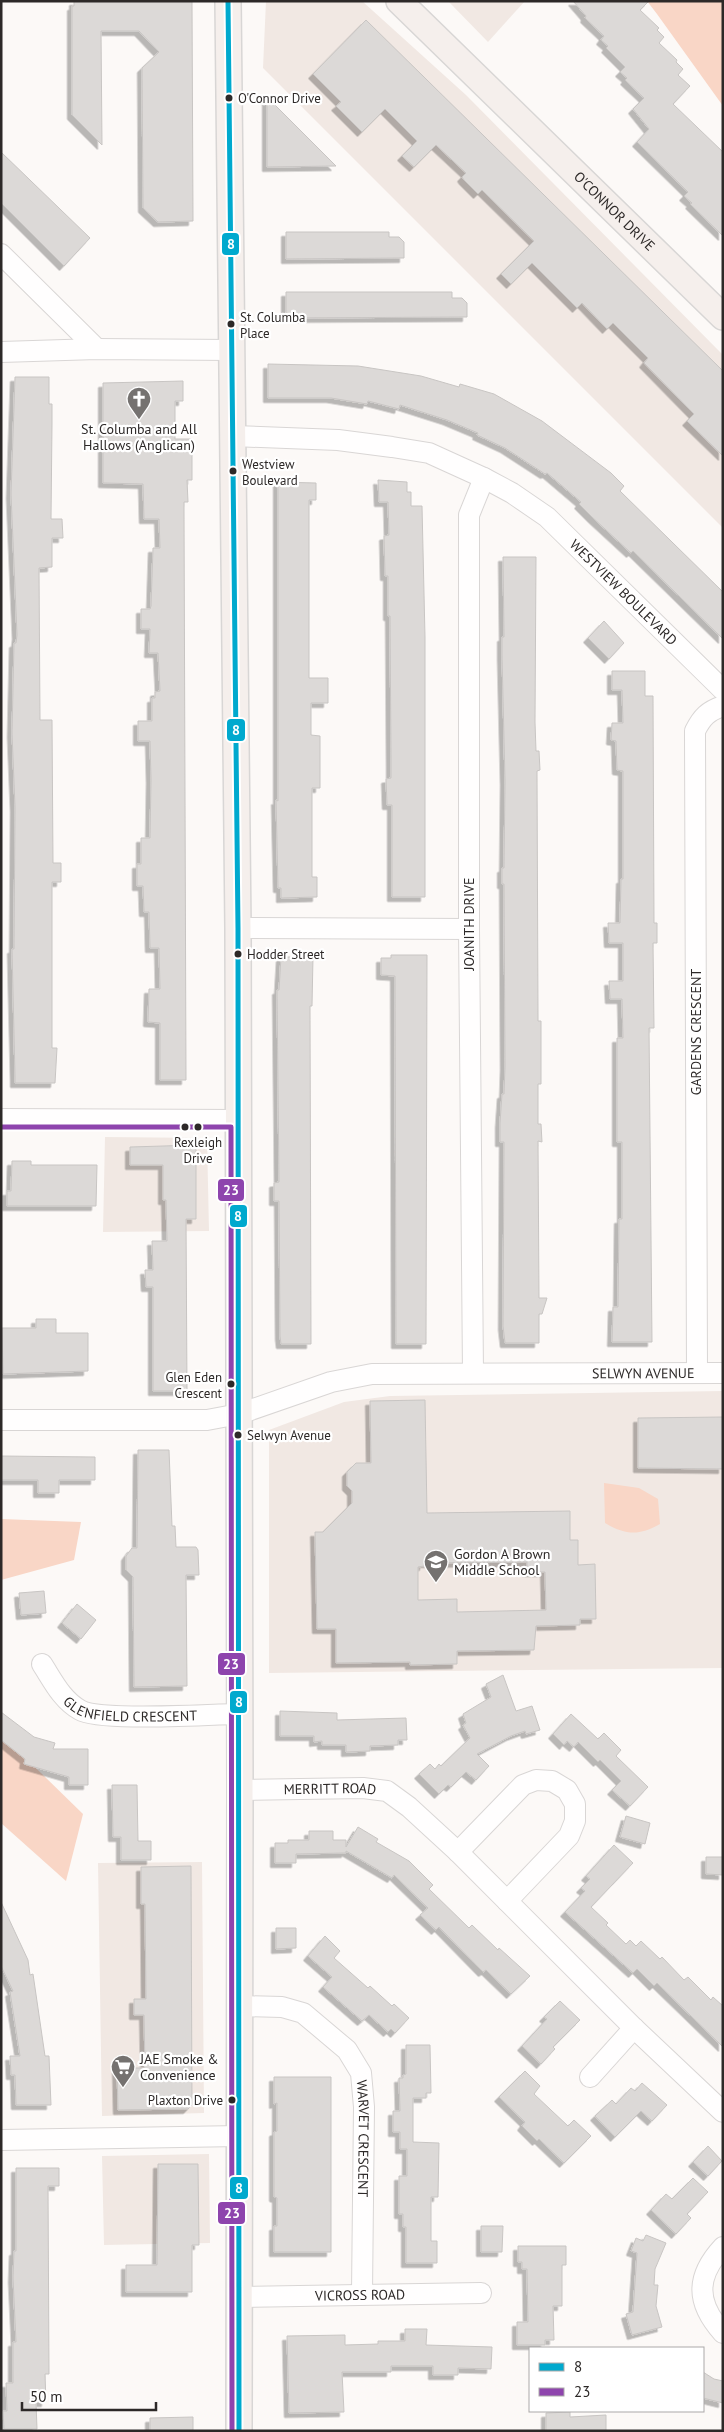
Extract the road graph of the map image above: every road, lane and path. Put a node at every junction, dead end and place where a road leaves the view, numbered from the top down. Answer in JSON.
{"nodes":[{"id":1,"x":228,"y":1,"type":"edge"},
{"id":2,"x":399,"y":1,"type":"edge"},
{"id":3,"x":1,"y":254,"type":"edge"},
{"id":4,"x":723,"y":317,"type":"edge"},
{"id":5,"x":97,"y":349,"type":"junction"},
{"id":6,"x":232,"y":350,"type":"junction"},
{"id":7,"x":1,"y":352,"type":"edge"},
{"id":8,"x":232,"y":436,"type":"junction"},
{"id":9,"x":484,"y":478,"type":"junction"},
{"id":10,"x":723,"y":690,"type":"edge"},
{"id":11,"x":723,"y":706,"type":"edge"},
{"id":12,"x":238,"y":928,"type":"junction"},
{"id":13,"x":469,"y":929,"type":"junction"},
{"id":14,"x":1,"y":1119,"type":"edge"},
{"id":15,"x":238,"y":1120,"type":"junction"},
{"id":16,"x":473,"y":1373,"type":"junction"},
{"id":17,"x":697,"y":1373,"type":"junction"},
{"id":18,"x":723,"y":1373,"type":"edge"},
{"id":19,"x":239,"y":1414,"type":"junction"},
{"id":20,"x":1,"y":1420,"type":"edge"},
{"id":21,"x":42,"y":1664,"type":"dead end"},
{"id":22,"x":240,"y":1714,"type":"junction"},
{"id":23,"x":240,"y":1790,"type":"junction"},
{"id":24,"x":458,"y":1852,"type":"junction"},
{"id":25,"x":507,"y":1901,"type":"junction"},
{"id":26,"x":240,"y":2006,"type":"junction"},
{"id":27,"x":634,"y":2028,"type":"junction"},
{"id":28,"x":590,"y":2077,"type":"dead end"},
{"id":29,"x":723,"y":2112,"type":"edge"},
{"id":30,"x":240,"y":2136,"type":"junction"},
{"id":31,"x":1,"y":2140,"type":"edge"},
{"id":32,"x":723,"y":2247,"type":"edge"},
{"id":33,"x":481,"y":2293,"type":"dead end"},
{"id":34,"x":362,"y":2294,"type":"junction"},
{"id":35,"x":239,"y":2297,"type":"junction"},
{"id":36,"x":723,"y":2333,"type":"edge"},
{"id":37,"x":239,"y":2431,"type":"edge"}],
"edges":[{"from":1,"to":6,"type":"main road"},
{"from":2,"to":4,"type":"main road","name":"O'CONNOR DRIVE"},
{"from":3,"to":5,"type":"street"},
{"from":5,"to":6,"type":"street"},
{"from":5,"to":7,"type":"street"},
{"from":6,"to":8,"type":"main road"},
{"from":8,"to":9,"type":"street","name":"WESTVIEW BOULEVARD"},
{"from":8,"to":12,"type":"main road"},
{"from":9,"to":10,"type":"street","name":"WESTVIEW BOULEVARD"},
{"from":9,"to":13,"type":"street","name":"JOANITH DRIVE"},
{"from":11,"to":17,"type":"street","name":"GARDENS CRESCENT"},
{"from":12,"to":13,"type":"street"},
{"from":12,"to":15,"type":"main road"},
{"from":13,"to":16,"type":"street","name":"JOANITH DRIVE"},
{"from":14,"to":15,"type":"street"},
{"from":15,"to":19,"type":"main road"},
{"from":16,"to":17,"type":"street","name":"SELWYN AVENUE"},
{"from":16,"to":19,"type":"street","name":"SELWYN AVENUE"},
{"from":17,"to":18,"type":"street","name":"SELWYN AVENUE"},
{"from":19,"to":20,"type":"street"},
{"from":19,"to":22,"type":"main road"},
{"from":21,"to":22,"type":"street","name":"GLENFIELD CRESCENT"},
{"from":22,"to":23,"type":"main road"},
{"from":23,"to":24,"type":"street","name":"MERRITT ROAD"},
{"from":23,"to":26,"type":"main road"},
{"from":24,"to":25,"type":"street","name":"MERRITT ROAD"},
{"from":24,"to":25,"type":"street"},
{"from":25,"to":27,"type":"street","name":"MERRITT ROAD"},
{"from":26,"to":30,"type":"main road"},
{"from":26,"to":34,"type":"street","name":"WARVET CRESCENT"},
{"from":27,"to":28,"type":"street"},
{"from":27,"to":29,"type":"street","name":"MERRITT ROAD"},
{"from":30,"to":31,"type":"street"},
{"from":30,"to":35,"type":"main road"},
{"from":32,"to":36,"type":"street"},
{"from":33,"to":34,"type":"street","name":"VICROSS ROAD"},
{"from":34,"to":35,"type":"street","name":"VICROSS ROAD"},
{"from":35,"to":37,"type":"main road"}]}
